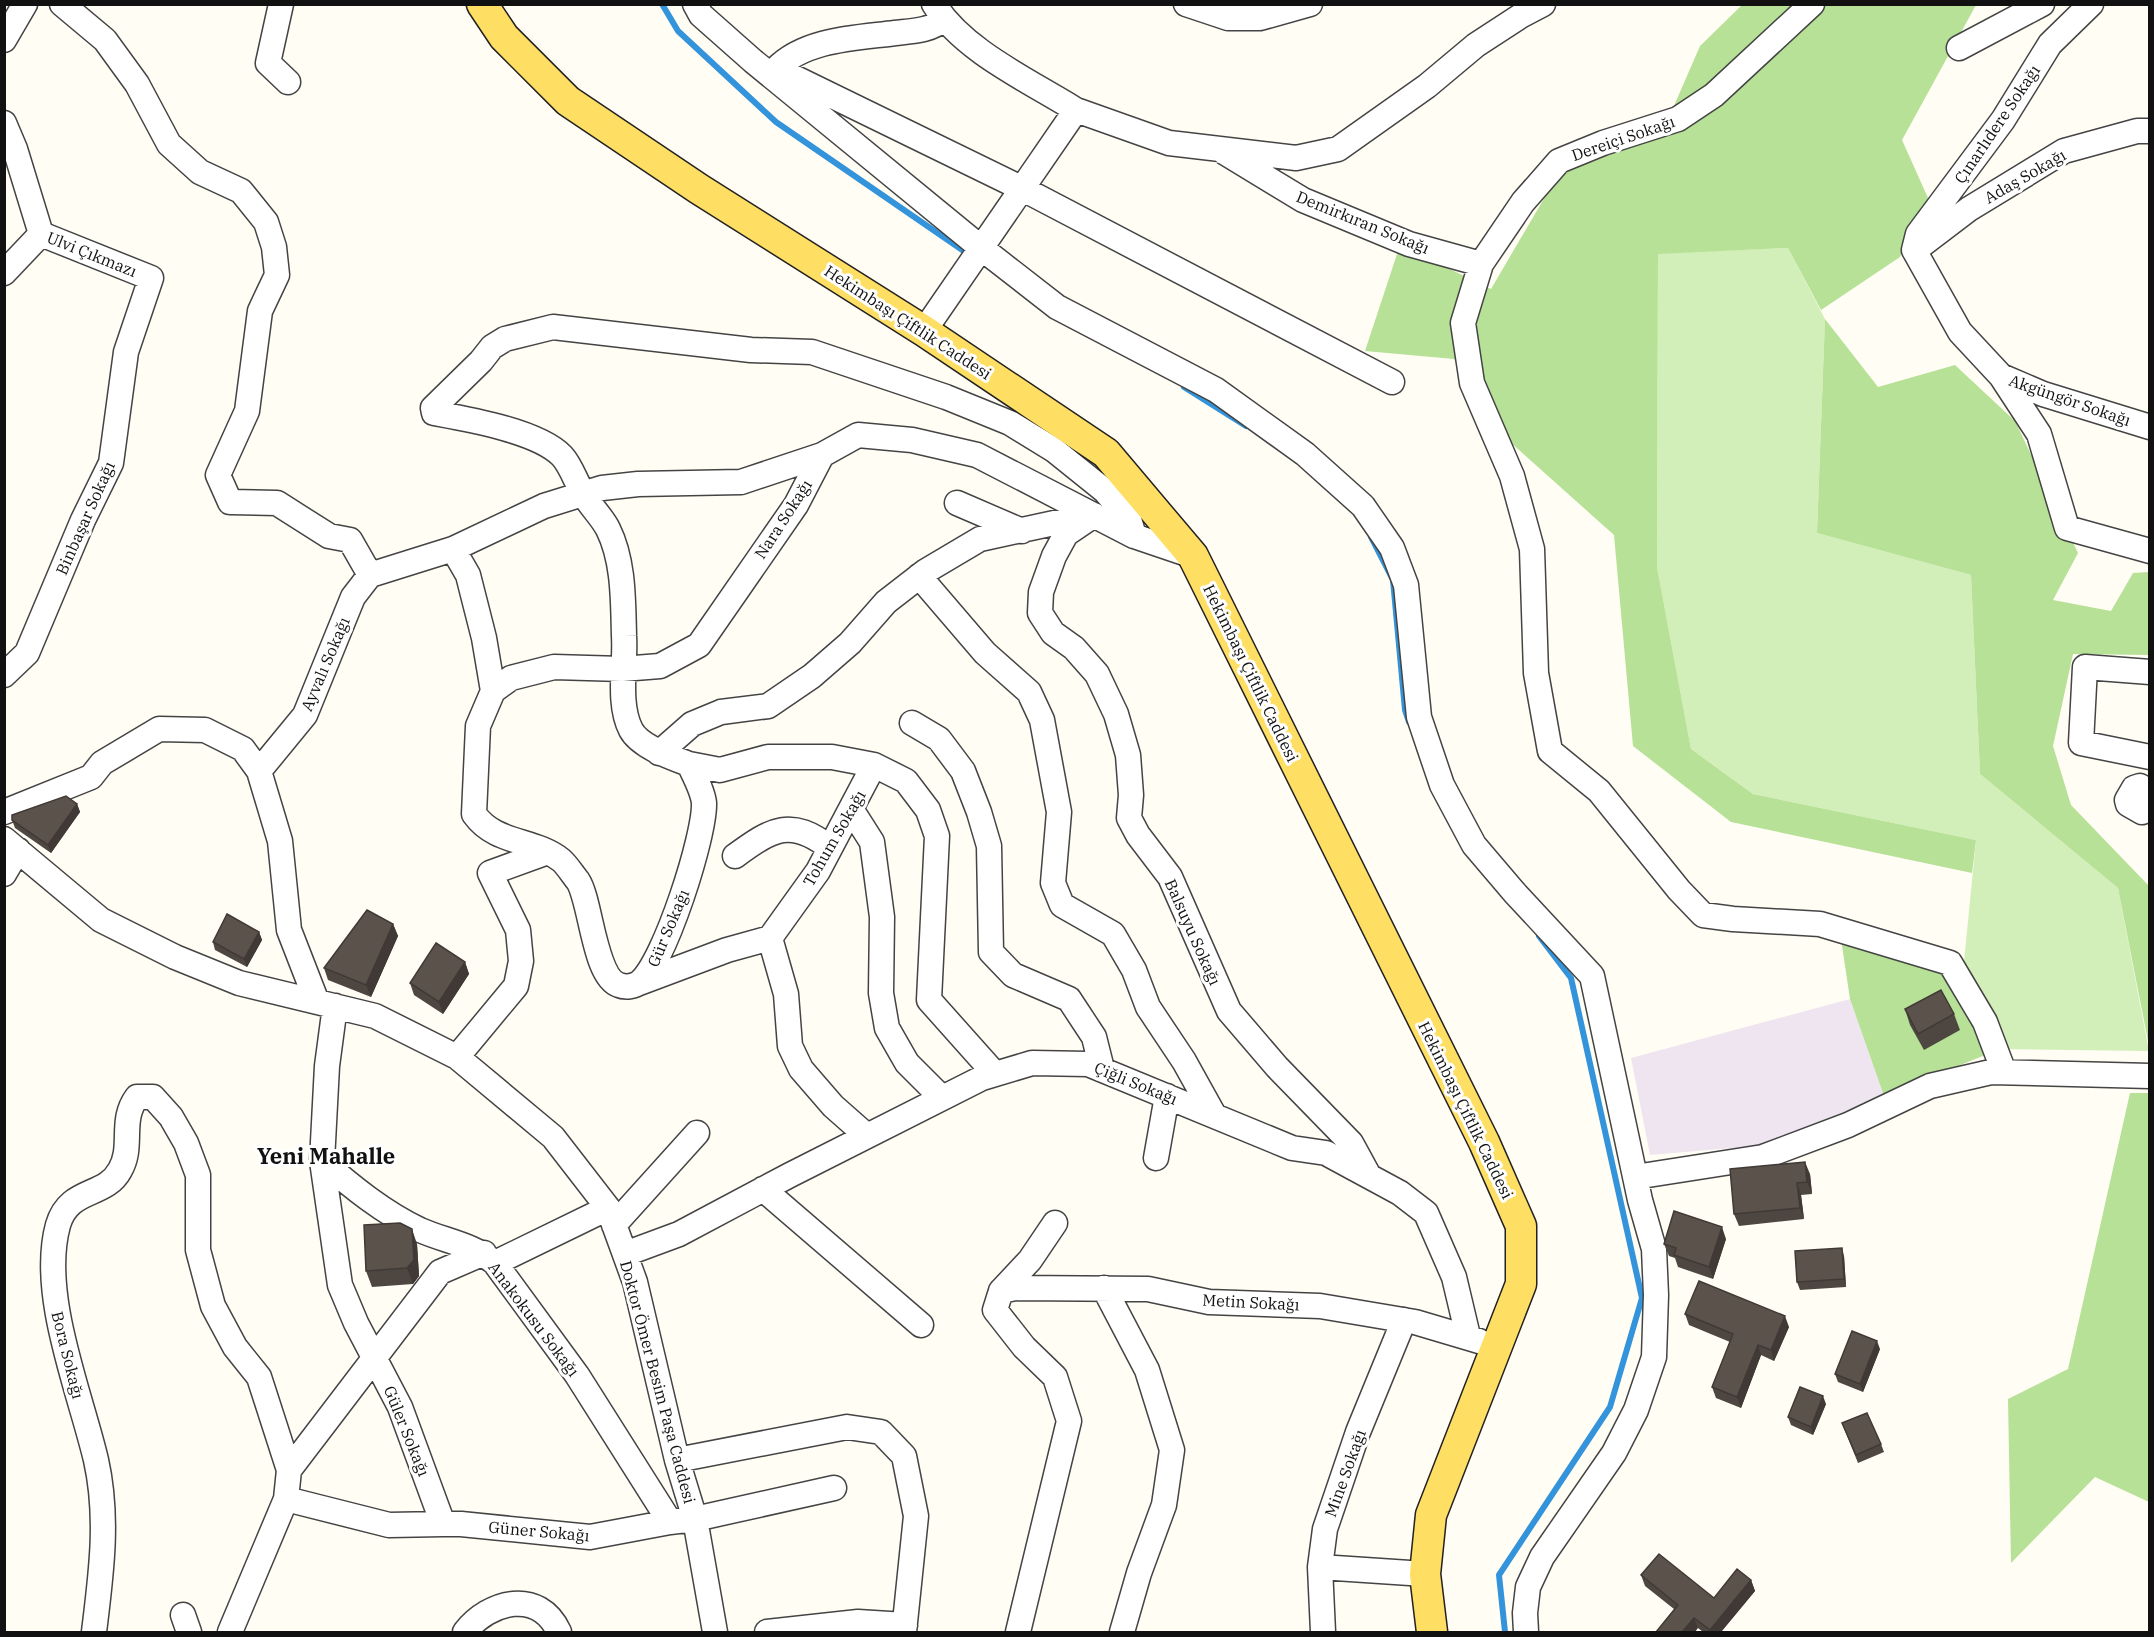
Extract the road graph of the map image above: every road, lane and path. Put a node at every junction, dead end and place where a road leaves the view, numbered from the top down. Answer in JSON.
{"nodes":[{"id":1,"x":25,"y":4,"type":"edge"},
{"id":2,"x":62,"y":4,"type":"edge"},
{"id":3,"x":281,"y":4,"type":"edge"},
{"id":4,"x":482,"y":4,"type":"edge"},
{"id":5,"x":695,"y":4,"type":"edge"},
{"id":6,"x":1186,"y":4,"type":"edge"},
{"id":7,"x":1310,"y":4,"type":"edge"},
{"id":8,"x":1544,"y":4,"type":"edge"},
{"id":9,"x":1812,"y":4,"type":"edge"},
{"id":10,"x":2042,"y":4,"type":"edge"},
{"id":11,"x":2091,"y":4,"type":"edge"},
{"id":12,"x":939,"y":12,"type":"edge"},
{"id":13,"x":4,"y":40,"type":"edge"},
{"id":14,"x":1959,"y":48,"type":"dead end"},
{"id":15,"x":753,"y":61,"type":"junction"},
{"id":16,"x":776,"y":69,"type":"junction"},
{"id":17,"x":288,"y":82,"type":"dead end"},
{"id":18,"x":1076,"y":110,"type":"junction"},
{"id":19,"x":4,"y":123,"type":"edge"},
{"id":20,"x":2150,"y":131,"type":"edge"},
{"id":21,"x":1219,"y":149,"type":"junction"},
{"id":22,"x":12,"y":168,"type":"edge"},
{"id":23,"x":1021,"y":188,"type":"junction"},
{"id":24,"x":41,"y":234,"type":"junction"},
{"id":25,"x":1914,"y":250,"type":"junction"},
{"id":26,"x":974,"y":256,"type":"junction"},
{"id":27,"x":1481,"y":264,"type":"junction"},
{"id":28,"x":4,"y":273,"type":"edge"},
{"id":29,"x":151,"y":278,"type":"joint"},
{"id":30,"x":924,"y":331,"type":"junction"},
{"id":31,"x":2001,"y":376,"type":"junction"},
{"id":32,"x":1392,"y":382,"type":"dead end"},
{"id":33,"x":2150,"y":427,"type":"edge"},
{"id":34,"x":822,"y":455,"type":"junction"},
{"id":35,"x":583,"y":494,"type":"junction"},
{"id":36,"x":957,"y":503,"type":"dead end"},
{"id":37,"x":1094,"y":515,"type":"junction"},
{"id":38,"x":1022,"y":531,"type":"junction"},
{"id":39,"x":1134,"y":536,"type":"junction"},
{"id":40,"x":453,"y":549,"type":"junction"},
{"id":41,"x":2150,"y":551,"type":"edge"},
{"id":42,"x":1193,"y":556,"type":"junction"},
{"id":43,"x":370,"y":575,"type":"junction"},
{"id":44,"x":919,"y":576,"type":"junction"},
{"id":45,"x":622,"y":669,"type":"junction"},
{"id":46,"x":2150,"y":672,"type":"edge"},
{"id":47,"x":4,"y":675,"type":"edge"},
{"id":48,"x":493,"y":691,"type":"junction"},
{"id":49,"x":912,"y":723,"type":"dead end"},
{"id":50,"x":659,"y":753,"type":"junction"},
{"id":51,"x":2150,"y":757,"type":"edge"},
{"id":52,"x":689,"y":764,"type":"junction"},
{"id":53,"x":874,"y":765,"type":"junction"},
{"id":54,"x":260,"y":771,"type":"junction"},
{"id":55,"x":2150,"y":792,"type":"edge"},
{"id":56,"x":851,"y":809,"type":"junction"},
{"id":57,"x":2150,"y":809,"type":"edge"},
{"id":58,"x":4,"y":812,"type":"edge"},
{"id":59,"x":11,"y":845,"type":"edge"},
{"id":60,"x":830,"y":848,"type":"junction"},
{"id":61,"x":544,"y":853,"type":"junction"},
{"id":62,"x":735,"y":856,"type":"dead end"},
{"id":63,"x":4,"y":874,"type":"edge"},
{"id":64,"x":770,"y":938,"type":"junction"},
{"id":65,"x":639,"y":984,"type":"junction"},
{"id":66,"x":326,"y":1004,"type":"junction"},
{"id":67,"x":457,"y":1057,"type":"junction"},
{"id":68,"x":1102,"y":1069,"type":"junction"},
{"id":69,"x":2004,"y":1072,"type":"junction"},
{"id":70,"x":995,"y":1074,"type":"junction"},
{"id":71,"x":2150,"y":1076,"type":"edge"},
{"id":72,"x":1167,"y":1096,"type":"junction"},
{"id":73,"x":942,"y":1098,"type":"junction"},
{"id":74,"x":1214,"y":1115,"type":"junction"},
{"id":75,"x":697,"y":1132,"type":"dead end"},
{"id":76,"x":867,"y":1136,"type":"junction"},
{"id":77,"x":1156,"y":1158,"type":"dead end"},
{"id":78,"x":322,"y":1161,"type":"junction"},
{"id":79,"x":1370,"y":1177,"type":"junction"},
{"id":80,"x":1635,"y":1177,"type":"junction"},
{"id":81,"x":763,"y":1189,"type":"junction"},
{"id":82,"x":611,"y":1216,"type":"junction"},
{"id":83,"x":1055,"y":1222,"type":"dead end"},
{"id":84,"x":625,"y":1254,"type":"junction"},
{"id":85,"x":490,"y":1258,"type":"junction"},
{"id":86,"x":1104,"y":1288,"type":"junction"},
{"id":87,"x":1001,"y":1291,"type":"junction"},
{"id":88,"x":1404,"y":1320,"type":"junction"},
{"id":89,"x":921,"y":1325,"type":"dead end"},
{"id":90,"x":1468,"y":1336,"type":"junction"},
{"id":91,"x":1496,"y":1347,"type":"junction"},
{"id":92,"x":375,"y":1358,"type":"junction"},
{"id":93,"x":677,"y":1460,"type":"junction"},
{"id":94,"x":289,"y":1470,"type":"junction"},
{"id":95,"x":834,"y":1488,"type":"dead end"},
{"id":96,"x":286,"y":1499,"type":"junction"},
{"id":97,"x":695,"y":1519,"type":"junction"},
{"id":98,"x":670,"y":1522,"type":"junction"},
{"id":99,"x":443,"y":1524,"type":"junction"},
{"id":100,"x":1320,"y":1567,"type":"junction"},
{"id":101,"x":1425,"y":1574,"type":"junction"},
{"id":102,"x":904,"y":1629,"type":"edge"},
{"id":103,"x":94,"y":1632,"type":"edge"},
{"id":104,"x":230,"y":1632,"type":"edge"},
{"id":105,"x":465,"y":1632,"type":"edge"},
{"id":106,"x":559,"y":1632,"type":"edge"},
{"id":107,"x":716,"y":1632,"type":"edge"},
{"id":108,"x":767,"y":1632,"type":"edge"},
{"id":109,"x":1018,"y":1632,"type":"edge"},
{"id":110,"x":1122,"y":1632,"type":"edge"},
{"id":111,"x":1323,"y":1632,"type":"edge"},
{"id":112,"x":1432,"y":1632,"type":"edge"},
{"id":113,"x":1526,"y":1632,"type":"edge"}],
"edges":[{"from":1,"to":13,"type":"street"},
{"from":2,"to":43,"type":"street"},
{"from":3,"to":17,"type":"street"},
{"from":4,"to":30,"type":"main road","name":"Hekimbaşı Çiftlik Caddesi"},
{"from":5,"to":15,"type":"street"},
{"from":6,"to":7,"type":"street"},
{"from":8,"to":21,"type":"street"},
{"from":9,"to":27,"type":"street","name":"Dereiçi Sokağı"},
{"from":10,"to":14,"type":"street"},
{"from":11,"to":25,"type":"street","name":"Çınarlıdere Sokağı"},
{"from":12,"to":16,"type":"street"},
{"from":12,"to":18,"type":"street"},
{"from":15,"to":16,"type":"street"},
{"from":15,"to":26,"type":"street"},
{"from":16,"to":23,"type":"street"},
{"from":18,"to":21,"type":"street"},
{"from":18,"to":23,"type":"street"},
{"from":19,"to":22,"type":"street","name":"Ulvi Çıkmazı"},
{"from":20,"to":25,"type":"street","name":"Adaş Sokağı"},
{"from":21,"to":27,"type":"street","name":"Demirkıran Sokağı"},
{"from":22,"to":24,"type":"street","name":"Ulvi Çıkmazı"},
{"from":23,"to":26,"type":"street"},
{"from":23,"to":32,"type":"street"},
{"from":24,"to":28,"type":"street"},
{"from":24,"to":29,"type":"street","name":"Ulvi Çıkmazı"},
{"from":25,"to":31,"type":"street","name":"Akgüngör Sokağı"},
{"from":26,"to":30,"type":"street"},
{"from":26,"to":80,"type":"street"},
{"from":27,"to":69,"type":"street","name":"Dereiçi Sokağı"},
{"from":29,"to":47,"type":"street","name":"Binbaşar Sokağı"},
{"from":30,"to":42,"type":"main road","name":"Hekimbaşı Çiftlik Caddesi"},
{"from":31,"to":33,"type":"street","name":"Akgüngör Sokağı"},
{"from":31,"to":41,"type":"street"},
{"from":34,"to":35,"type":"street"},
{"from":34,"to":37,"type":"street"},
{"from":34,"to":45,"type":"street","name":"Nara Sokağı"},
{"from":35,"to":39,"type":"street"},
{"from":35,"to":40,"type":"street"},
{"from":35,"to":45,"type":"street"},
{"from":36,"to":38,"type":"street"},
{"from":37,"to":38,"type":"street"},
{"from":37,"to":39,"type":"street"},
{"from":37,"to":79,"type":"street","name":"Balsuyu Sokağı"},
{"from":38,"to":44,"type":"street"},
{"from":39,"to":42,"type":"street"},
{"from":40,"to":43,"type":"street"},
{"from":40,"to":48,"type":"street"},
{"from":42,"to":91,"type":"main road","name":"Hekimbaşı Çiftlik Caddesi"},
{"from":43,"to":54,"type":"street","name":"Ayvalı Sokağı"},
{"from":44,"to":50,"type":"street"},
{"from":44,"to":74,"type":"street"},
{"from":45,"to":48,"type":"street","name":"Nara Sokağı"},
{"from":45,"to":50,"type":"street"},
{"from":46,"to":51,"type":"street"},
{"from":48,"to":61,"type":"street","name":"Gür Sokağı"},
{"from":49,"to":68,"type":"street"},
{"from":50,"to":52,"type":"street"},
{"from":52,"to":53,"type":"street"},
{"from":52,"to":65,"type":"street","name":"Gür Sokağı"},
{"from":53,"to":56,"type":"street","name":"Tohum Sokağı"},
{"from":53,"to":70,"type":"street"},
{"from":54,"to":58,"type":"street"},
{"from":54,"to":66,"type":"street"},
{"from":55,"to":57,"type":"street"},
{"from":56,"to":60,"type":"street","name":"Tohum Sokağı"},
{"from":56,"to":73,"type":"street"},
{"from":59,"to":63,"type":"street"},
{"from":59,"to":66,"type":"street","name":"Doktor Ömer Besim Paşa Caddesi"},
{"from":60,"to":62,"type":"street"},
{"from":60,"to":64,"type":"street","name":"Tohum Sokağı"},
{"from":61,"to":65,"type":"street","name":"Gür Sokağı"},
{"from":61,"to":67,"type":"street"},
{"from":64,"to":65,"type":"street"},
{"from":64,"to":76,"type":"street"},
{"from":66,"to":67,"type":"street","name":"Doktor Ömer Besim Paşa Caddesi"},
{"from":66,"to":78,"type":"street","name":"Güler Sokağı"},
{"from":67,"to":82,"type":"street","name":"Doktor Ömer Besim Paşa Caddesi"},
{"from":68,"to":70,"type":"street","name":"Çiğli Sokağı"},
{"from":68,"to":72,"type":"street","name":"Çiğli Sokağı"},
{"from":69,"to":71,"type":"street"},
{"from":69,"to":80,"type":"street"},
{"from":70,"to":73,"type":"street","name":"Çiğli Sokağı"},
{"from":72,"to":74,"type":"street","name":"Çiğli Sokağı"},
{"from":72,"to":77,"type":"street"},
{"from":73,"to":76,"type":"street","name":"Çiğli Sokağı"},
{"from":74,"to":79,"type":"street","name":"Çiğli Sokağı"},
{"from":75,"to":82,"type":"street"},
{"from":76,"to":81,"type":"street","name":"Çiğli Sokağı"},
{"from":78,"to":85,"type":"street","name":"Anakokusu Sokağı"},
{"from":78,"to":92,"type":"street","name":"Güler Sokağı"},
{"from":79,"to":90,"type":"street","name":"Çiğli Sokağı"},
{"from":80,"to":113,"type":"street"},
{"from":81,"to":84,"type":"street","name":"Çiğli Sokağı"},
{"from":81,"to":89,"type":"street"},
{"from":82,"to":84,"type":"street","name":"Doktor Ömer Besim Paşa Caddesi"},
{"from":82,"to":85,"type":"street"},
{"from":83,"to":87,"type":"street"},
{"from":84,"to":93,"type":"street","name":"Doktor Ömer Besim Paşa Caddesi"},
{"from":85,"to":92,"type":"street"},
{"from":85,"to":98,"type":"street","name":"Anakokusu Sokağı"},
{"from":86,"to":87,"type":"street","name":"Metin Sokağı"},
{"from":86,"to":88,"type":"street","name":"Metin Sokağı"},
{"from":86,"to":110,"type":"street"},
{"from":87,"to":109,"type":"street"},
{"from":88,"to":90,"type":"street","name":"Metin Sokağı"},
{"from":88,"to":100,"type":"street","name":"Mine Sokağı"},
{"from":90,"to":91,"type":"street","name":"Metin Sokağı"},
{"from":91,"to":101,"type":"main road","name":"Hekimbaşı Çiftlik Caddesi"},
{"from":92,"to":94,"type":"street"},
{"from":92,"to":99,"type":"street","name":"Güler Sokağı"},
{"from":93,"to":97,"type":"street","name":"Doktor Ömer Besim Paşa Caddesi"},
{"from":93,"to":102,"type":"street"},
{"from":94,"to":96,"type":"street","name":"Bora Sokağı"},
{"from":94,"to":103,"type":"street","name":"Bora Sokağı"},
{"from":95,"to":97,"type":"street"},
{"from":96,"to":99,"type":"street"},
{"from":96,"to":104,"type":"street"},
{"from":97,"to":98,"type":"street"},
{"from":97,"to":107,"type":"street","name":"Doktor Ömer Besim Paşa Caddesi"},
{"from":98,"to":99,"type":"street","name":"Güner Sokağı"},
{"from":100,"to":101,"type":"street"},
{"from":100,"to":111,"type":"street","name":"Mine Sokağı"},
{"from":101,"to":112,"type":"main road","name":"Hekimbaşı Çiftlik Caddesi"},
{"from":102,"to":108,"type":"street"},
{"from":105,"to":106,"type":"street"}]}
